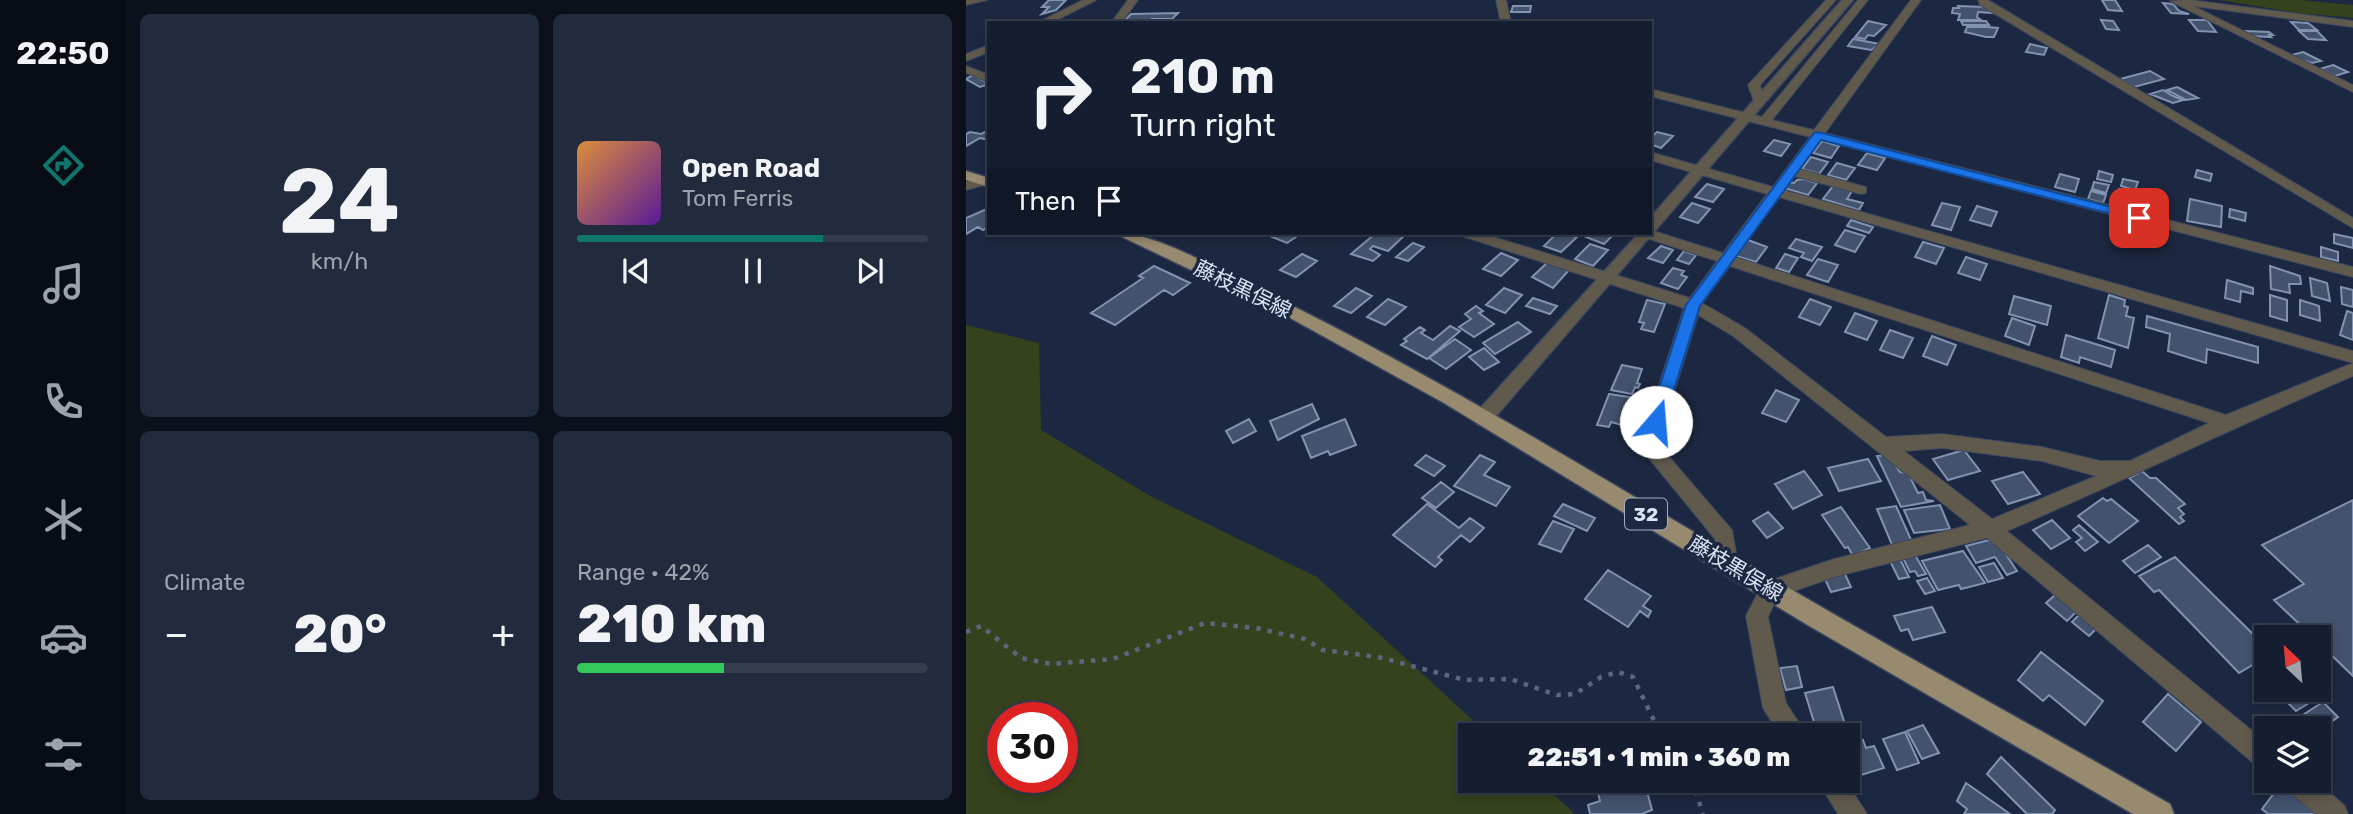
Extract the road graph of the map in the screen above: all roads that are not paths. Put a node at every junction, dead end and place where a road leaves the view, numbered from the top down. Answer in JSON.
{"nodes":[{"id":1,"x":982,"y":0,"type":"edge"},
{"id":2,"x":1091,"y":0,"type":"edge"},
{"id":3,"x":1133,"y":0,"type":"edge"},
{"id":4,"x":1501,"y":0,"type":"edge"},
{"id":5,"x":1831,"y":0,"type":"edge"},
{"id":6,"x":1848,"y":0,"type":"edge"},
{"id":7,"x":1863,"y":0,"type":"edge"},
{"id":8,"x":1916,"y":0,"type":"edge"},
{"id":9,"x":1983,"y":0,"type":"edge"},
{"id":10,"x":2171,"y":1,"type":"edge"},
{"id":11,"x":966,"y":2,"type":"edge"},
{"id":12,"x":1046,"y":21,"type":"edge"},
{"id":13,"x":1117,"y":21,"type":"edge"},
{"id":14,"x":1506,"y":21,"type":"edge"},
{"id":15,"x":2353,"y":24,"type":"edge"},
{"id":16,"x":987,"y":49,"type":"edge"},
{"id":17,"x":970,"y":56,"type":"edge"},
{"id":18,"x":966,"y":69,"type":"edge"},
{"id":19,"x":987,"y":78,"type":"edge"},
{"id":20,"x":2353,"y":89,"type":"edge"},
{"id":21,"x":1652,"y":93,"type":"edge"},
{"id":22,"x":1759,"y":102,"type":"junction"},
{"id":23,"x":1747,"y":117,"type":"junction"},
{"id":24,"x":1765,"y":121,"type":"junction"},
{"id":25,"x":1818,"y":135,"type":"junction"},
{"id":26,"x":1652,"y":157,"type":"edge"},
{"id":27,"x":1699,"y":171,"type":"junction"},
{"id":28,"x":1792,"y":171,"type":"junction"},
{"id":29,"x":966,"y":175,"type":"edge"},
{"id":30,"x":985,"y":182,"type":"edge"},
{"id":31,"x":966,"y":186,"type":"edge"},
{"id":32,"x":1861,"y":190,"type":"dead end"},
{"id":33,"x":1776,"y":192,"type":"junction"},
{"id":34,"x":2353,"y":224,"type":"edge"},
{"id":35,"x":1652,"y":226,"type":"edge"},
{"id":36,"x":1126,"y":235,"type":"edge"},
{"id":37,"x":1476,"y":235,"type":"edge"},
{"id":38,"x":1644,"y":235,"type":"edge"},
{"id":39,"x":1652,"y":235,"type":"edge"},
{"id":40,"x":1729,"y":258,"type":"junction"},
{"id":41,"x":2353,"y":272,"type":"edge"},
{"id":42,"x":1606,"y":276,"type":"junction"},
{"id":43,"x":1693,"y":305,"type":"junction"},
{"id":44,"x":2353,"y":357,"type":"edge"},
{"id":45,"x":2353,"y":369,"type":"edge"},
{"id":46,"x":1483,"y":418,"type":"junction"},
{"id":47,"x":2227,"y":422,"type":"junction"},
{"id":48,"x":1881,"y":445,"type":"junction"},
{"id":49,"x":2132,"y":469,"type":"junction"},
{"id":50,"x":1990,"y":529,"type":"junction"},
{"id":51,"x":1728,"y":564,"type":"junction"},
{"id":52,"x":1770,"y":590,"type":"junction"},
{"id":53,"x":1786,"y":723,"type":"edge"},
{"id":54,"x":2254,"y":747,"type":"edge"},
{"id":55,"x":1839,"y":793,"type":"edge"},
{"id":56,"x":2310,"y":793,"type":"edge"},
{"id":57,"x":1854,"y":814,"type":"edge"},
{"id":58,"x":2160,"y":814,"type":"edge"},
{"id":59,"x":2335,"y":814,"type":"edge"}],
"edges":[{"from":1,"to":11,"type":"street"},
{"from":2,"to":12,"type":"street"},
{"from":3,"to":13,"type":"street"},
{"from":4,"to":14,"type":"street"},
{"from":5,"to":22,"type":"street"},
{"from":6,"to":22,"type":"street"},
{"from":7,"to":24,"type":"street"},
{"from":8,"to":25,"type":"street"},
{"from":9,"to":34,"type":"street"},
{"from":10,"to":15,"type":"street"},
{"from":10,"to":20,"type":"street"},
{"from":16,"to":17,"type":"street"},
{"from":18,"to":19,"type":"street"},
{"from":21,"to":23,"type":"street"},
{"from":22,"to":23,"type":"street"},
{"from":23,"to":24,"type":"street"},
{"from":23,"to":27,"type":"street"},
{"from":24,"to":25,"type":"street"},
{"from":25,"to":28,"type":"street"},
{"from":25,"to":41,"type":"street"},
{"from":26,"to":27,"type":"street"},
{"from":27,"to":33,"type":"street"},
{"from":27,"to":35,"type":"street"},
{"from":28,"to":32,"type":"street"},
{"from":28,"to":33,"type":"street"},
{"from":29,"to":30,"type":"main road"},
{"from":30,"to":31,"type":"street"},
{"from":33,"to":40,"type":"street"},
{"from":33,"to":44,"type":"street"},
{"from":36,"to":46,"type":"main road","name":"藤枝黒俣線","number":"32"},
{"from":37,"to":42,"type":"street"},
{"from":38,"to":42,"type":"street"},
{"from":39,"to":40,"type":"street"},
{"from":40,"to":43,"type":"street"},
{"from":40,"to":47,"type":"street"},
{"from":42,"to":43,"type":"street"},
{"from":42,"to":46,"type":"street"},
{"from":43,"to":48,"type":"street"},
{"from":43,"to":51,"type":"street"},
{"from":45,"to":47,"type":"street"},
{"from":46,"to":51,"type":"main road","name":"藤枝黒俣線","number":"32"},
{"from":47,"to":49,"type":"street"},
{"from":48,"to":49,"type":"street"},
{"from":48,"to":50,"type":"street"},
{"from":49,"to":50,"type":"street"},
{"from":50,"to":52,"type":"street"},
{"from":50,"to":54,"type":"street"},
{"from":51,"to":52,"type":"main road","name":"藤枝黒俣線","number":"32"},
{"from":52,"to":53,"type":"street"},
{"from":52,"to":58,"type":"main road","name":"藤枝黒俣線","number":"32"},
{"from":55,"to":57,"type":"street"},
{"from":56,"to":59,"type":"street"}]}
